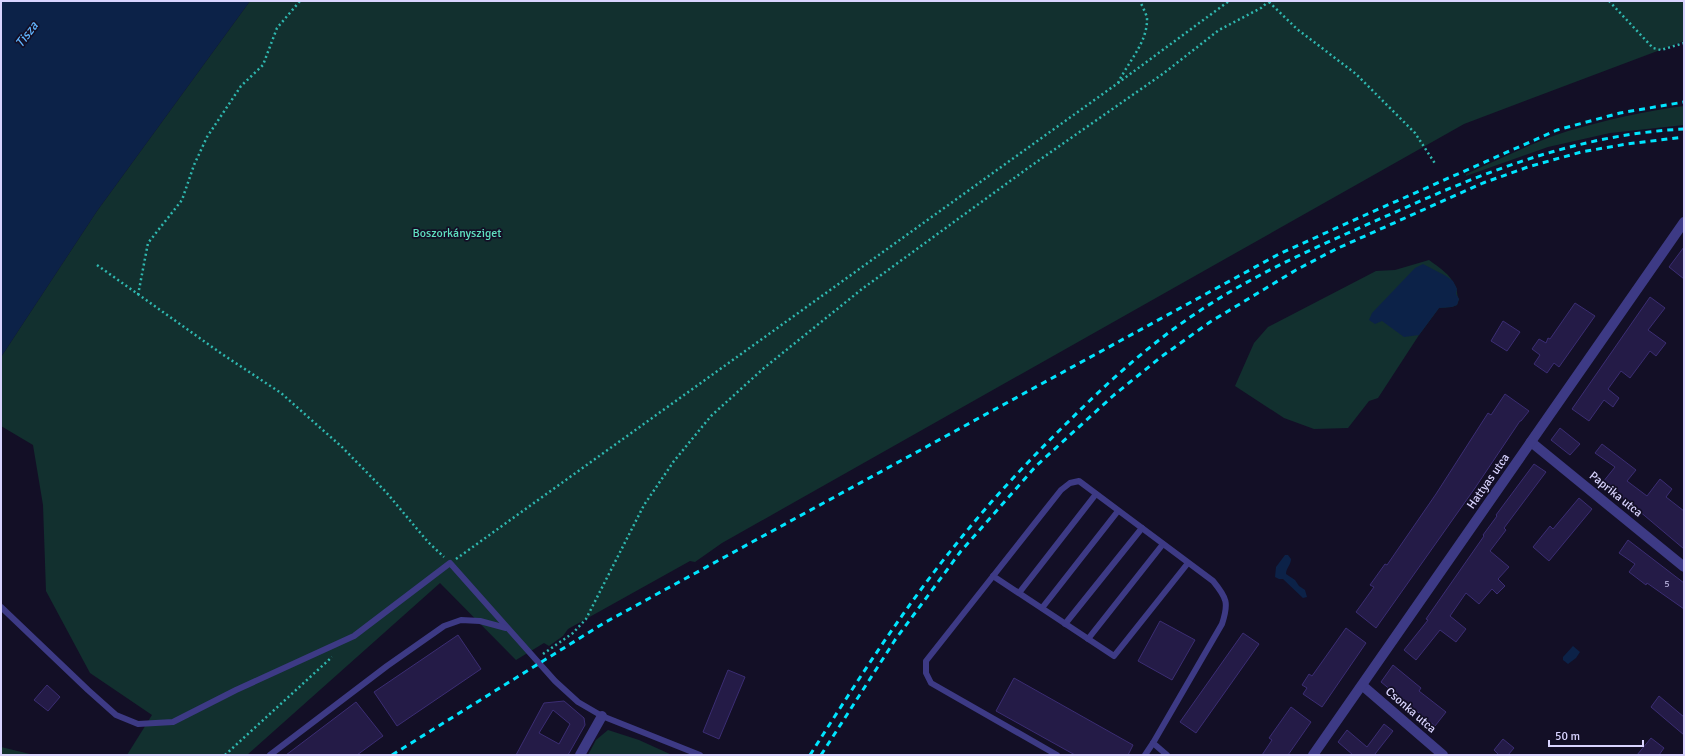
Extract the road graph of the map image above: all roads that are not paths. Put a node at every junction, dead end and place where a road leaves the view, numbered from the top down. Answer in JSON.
{"nodes":[{"id":1,"x":1684,"y":222,"type":"edge"},
{"id":2,"x":1681,"y":234,"type":"edge"},
{"id":3,"x":1531,"y":442,"type":"junction"},
{"id":4,"x":1096,"y":494,"type":"junction"},
{"id":5,"x":1118,"y":511,"type":"junction"},
{"id":6,"x":1142,"y":528,"type":"junction"},
{"id":7,"x":1163,"y":544,"type":"junction"},
{"id":8,"x":1188,"y":563,"type":"junction"},
{"id":9,"x":1684,"y":567,"type":"edge"},
{"id":10,"x":993,"y":576,"type":"junction"},
{"id":11,"x":1019,"y":593,"type":"junction"},
{"id":12,"x":1,"y":607,"type":"edge"},
{"id":13,"x":1042,"y":608,"type":"junction"},
{"id":14,"x":1065,"y":624,"type":"junction"},
{"id":15,"x":506,"y":628,"type":"junction"},
{"id":16,"x":1088,"y":639,"type":"junction"},
{"id":17,"x":1363,"y":686,"type":"junction"},
{"id":18,"x":602,"y":716,"type":"junction"},
{"id":19,"x":1153,"y":743,"type":"junction"},
{"id":20,"x":270,"y":755,"type":"edge"},
{"id":21,"x":580,"y":755,"type":"edge"},
{"id":22,"x":700,"y":755,"type":"edge"},
{"id":23,"x":1057,"y":755,"type":"edge"},
{"id":24,"x":1145,"y":755,"type":"edge"},
{"id":25,"x":1167,"y":755,"type":"edge"},
{"id":26,"x":1314,"y":755,"type":"edge"},
{"id":27,"x":1443,"y":755,"type":"edge"}],
"edges":[{"from":1,"to":2,"type":"street","name":"Hattyas utca"},
{"from":2,"to":3,"type":"street","name":"Hattyas utca"},
{"from":3,"to":9,"type":"street","name":"Paprika utca"},
{"from":3,"to":17,"type":"street","name":"Hattyas utca"},
{"from":4,"to":5,"type":"lane"},
{"from":4,"to":10,"type":"lane"},
{"from":4,"to":11,"type":"lane"},
{"from":5,"to":6,"type":"lane"},
{"from":5,"to":13,"type":"lane"},
{"from":6,"to":7,"type":"lane"},
{"from":6,"to":14,"type":"lane"},
{"from":7,"to":8,"type":"lane"},
{"from":7,"to":16,"type":"lane"},
{"from":8,"to":16,"type":"lane"},
{"from":8,"to":19,"type":"lane"},
{"from":10,"to":11,"type":"lane"},
{"from":10,"to":23,"type":"lane"},
{"from":11,"to":13,"type":"lane"},
{"from":12,"to":15,"type":"lane"},
{"from":13,"to":14,"type":"lane"},
{"from":14,"to":16,"type":"lane"},
{"from":15,"to":18,"type":"lane"},
{"from":15,"to":20,"type":"lane"},
{"from":17,"to":26,"type":"street","name":"Hattyas utca"},
{"from":17,"to":27,"type":"street","name":"Csonka utca"},
{"from":18,"to":21,"type":"street"},
{"from":18,"to":22,"type":"lane"},
{"from":19,"to":24,"type":"lane"},
{"from":19,"to":25,"type":"lane"}]}
